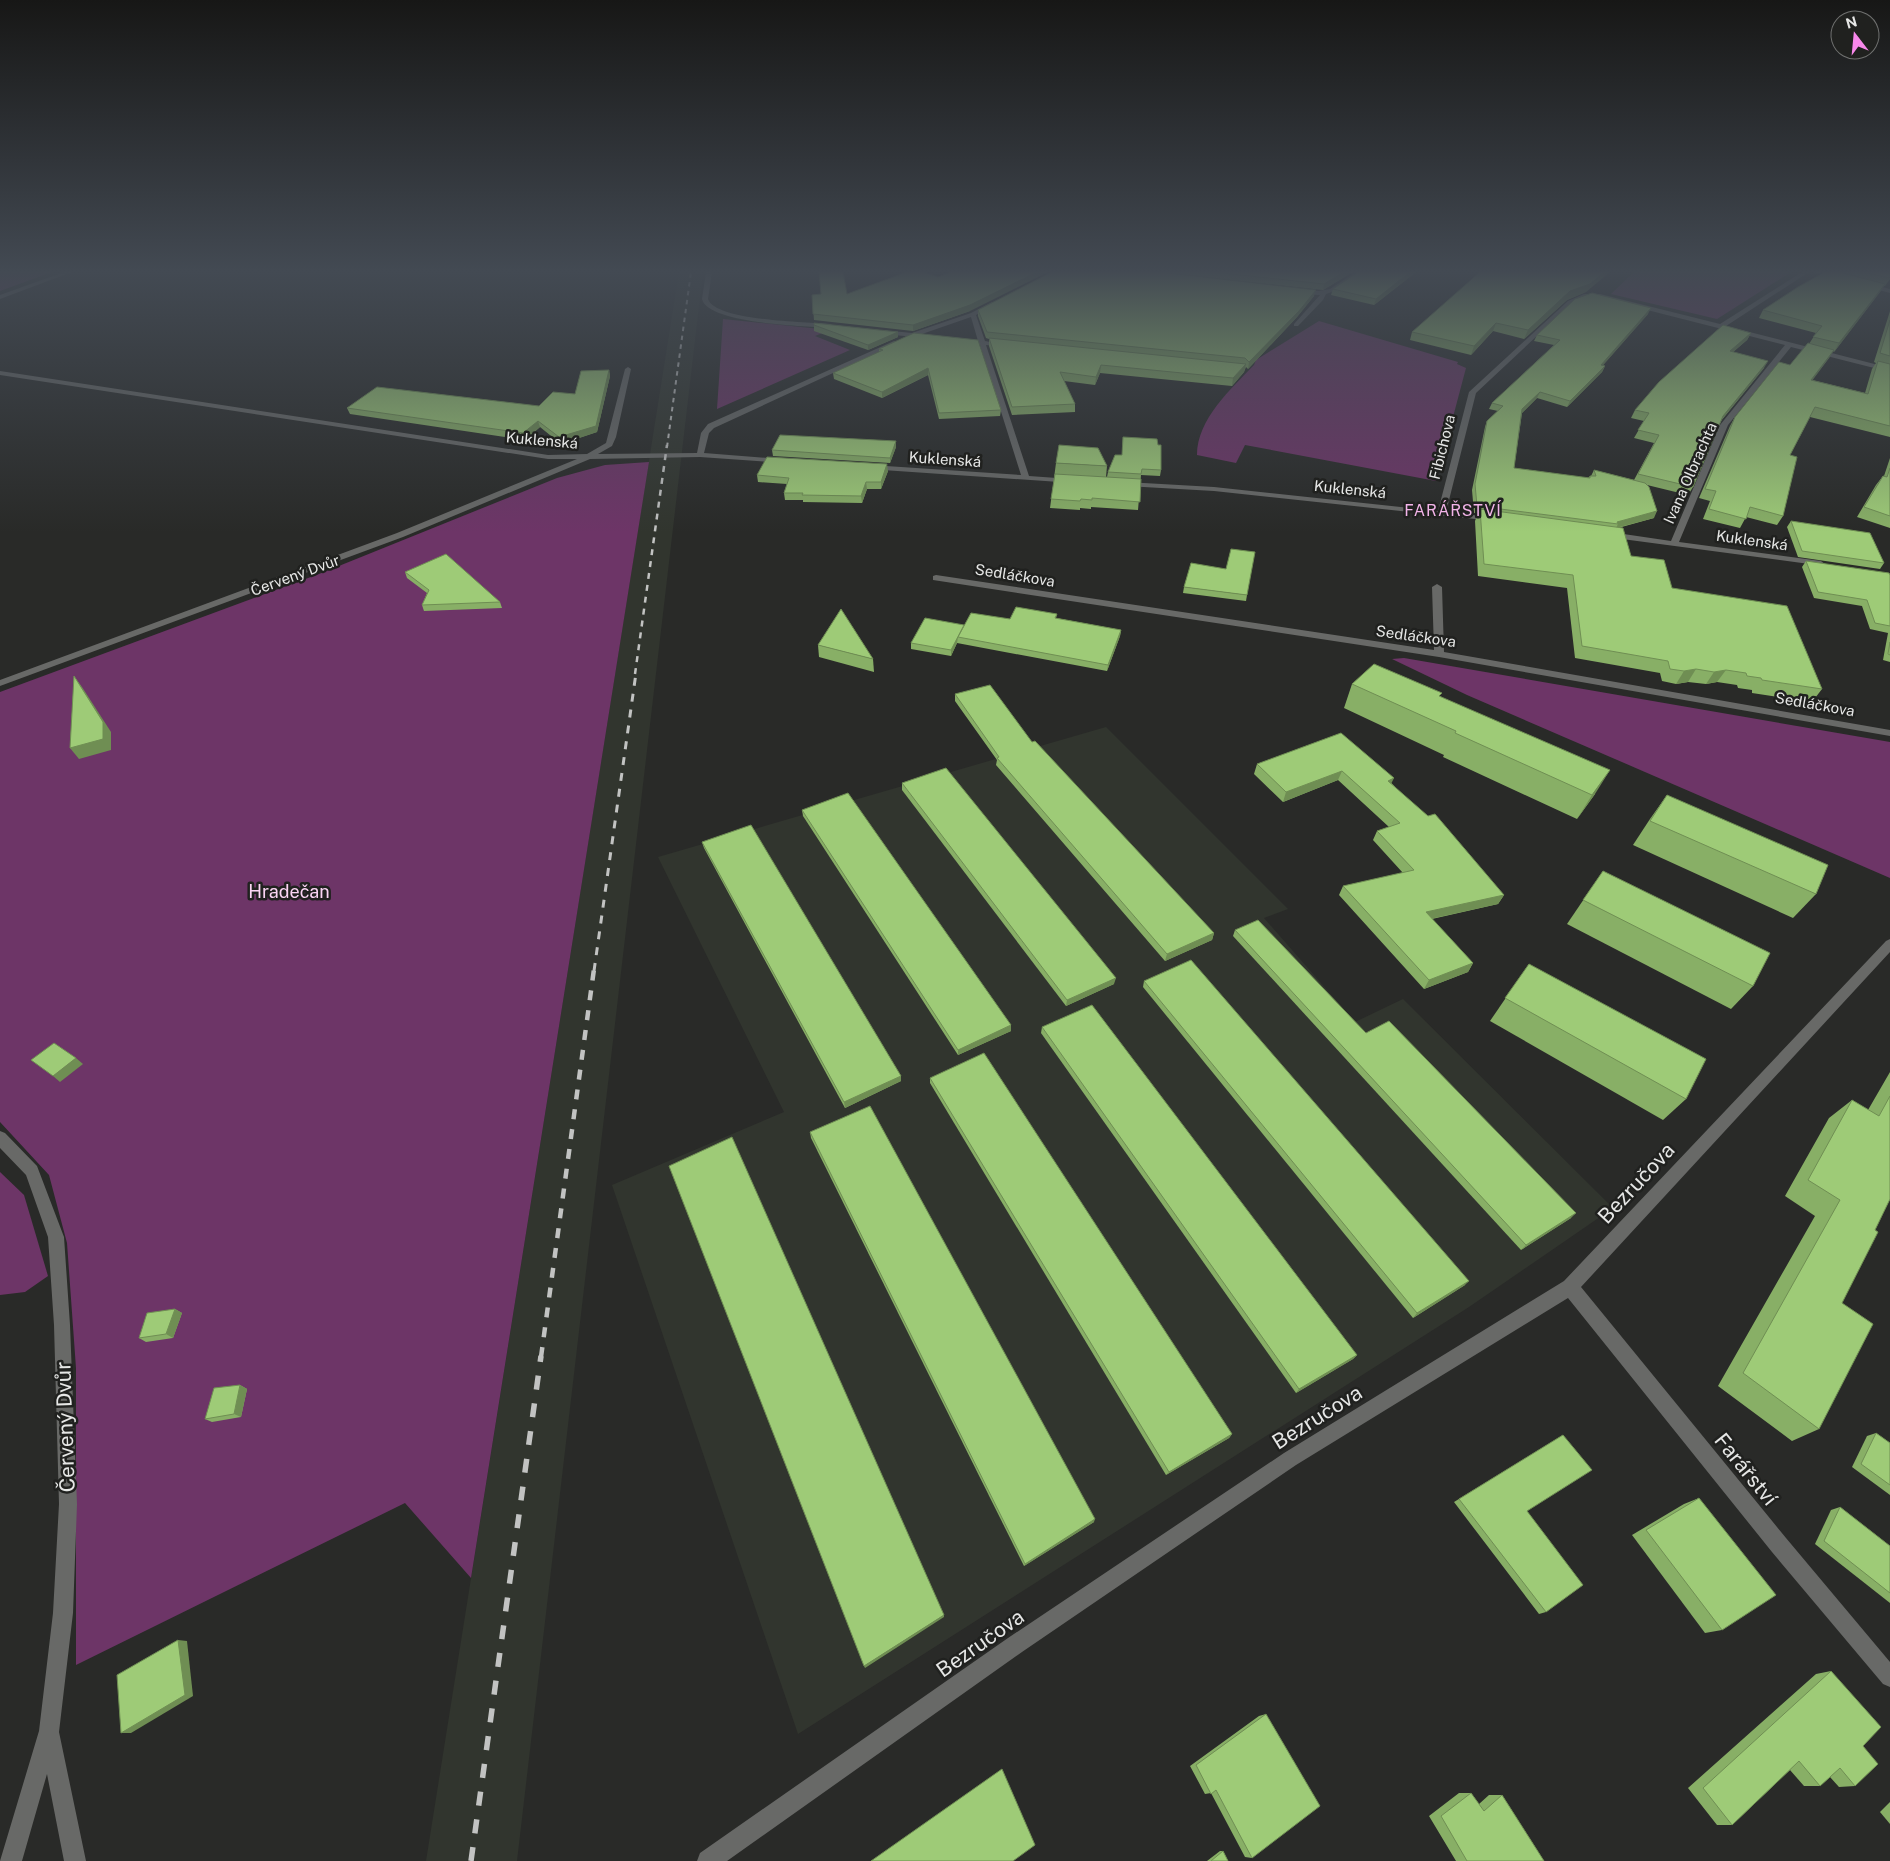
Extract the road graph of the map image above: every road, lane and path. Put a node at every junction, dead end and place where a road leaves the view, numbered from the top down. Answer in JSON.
{"nodes":[{"id":1,"x":860,"y":359,"type":"edge"},
{"id":2,"x":986,"y":359,"type":"edge"},
{"id":3,"x":1509,"y":359,"type":"edge"},
{"id":4,"x":1778,"y":359,"type":"edge"},
{"id":5,"x":1845,"y":359,"type":"edge"},
{"id":6,"x":628,"y":369,"type":"dead end"},
{"id":7,"x":1890,"y":370,"type":"edge"},
{"id":8,"x":0,"y":373,"type":"edge"},
{"id":9,"x":700,"y":455,"type":"junction"},
{"id":10,"x":586,"y":458,"type":"junction"},
{"id":11,"x":789,"y":462,"type":"edge"},
{"id":12,"x":858,"y":466,"type":"edge"},
{"id":13,"x":1026,"y":478,"type":"junction"},
{"id":14,"x":1075,"y":481,"type":"edge"},
{"id":15,"x":1115,"y":484,"type":"edge"},
{"id":16,"x":1441,"y":513,"type":"junction"},
{"id":17,"x":1499,"y":520,"type":"edge"},
{"id":18,"x":1596,"y":533,"type":"edge"},
{"id":19,"x":1674,"y":543,"type":"junction"},
{"id":20,"x":1831,"y":566,"type":"edge"},
{"id":21,"x":936,"y":578,"type":"dead end"},
{"id":22,"x":1437,"y":587,"type":"dead end"},
{"id":23,"x":1439,"y":654,"type":"junction"},
{"id":24,"x":0,"y":683,"type":"edge"},
{"id":25,"x":1890,"y":732,"type":"edge"},
{"id":26,"x":1890,"y":944,"type":"edge"},
{"id":27,"x":0,"y":1138,"type":"edge"},
{"id":28,"x":1570,"y":1286,"type":"junction"},
{"id":29,"x":1890,"y":1677,"type":"edge"},
{"id":30,"x":49,"y":1732,"type":"junction"},
{"id":31,"x":11,"y":1861,"type":"edge"},
{"id":32,"x":75,"y":1861,"type":"edge"},
{"id":33,"x":708,"y":1861,"type":"edge"}],
"edges":[{"from":1,"to":9,"type":"street"},
{"from":2,"to":13,"type":"street"},
{"from":3,"to":16,"type":"street","name":"Fibichova"},
{"from":4,"to":19,"type":"street","name":"Ivana Olbrachta"},
{"from":5,"to":7,"type":"street"},
{"from":6,"to":10,"type":"street"},
{"from":8,"to":10,"type":"street","name":"Kuklenská"},
{"from":9,"to":10,"type":"street","name":"Kuklenská"},
{"from":9,"to":11,"type":"street","name":"Kuklenská"},
{"from":10,"to":24,"type":"street","name":"Červený Dvůr"},
{"from":12,"to":13,"type":"street","name":"Kuklenská"},
{"from":13,"to":14,"type":"street","name":"Kuklenská"},
{"from":15,"to":16,"type":"street","name":"Kuklenská"},
{"from":16,"to":17,"type":"street","name":"Kuklenská"},
{"from":18,"to":19,"type":"street","name":"Kuklenská"},
{"from":19,"to":20,"type":"street","name":"Kuklenská"},
{"from":21,"to":23,"type":"street","name":"Sedláčkova"},
{"from":22,"to":23,"type":"street"},
{"from":23,"to":25,"type":"street","name":"Sedláčkova"},
{"from":26,"to":28,"type":"street","name":"Bezručova"},
{"from":27,"to":30,"type":"street","name":"Červený Dvůr"},
{"from":28,"to":29,"type":"street","name":"Farářství"},
{"from":28,"to":33,"type":"street","name":"Bezručova"},
{"from":30,"to":31,"type":"street","name":"Červený Dvůr"},
{"from":30,"to":32,"type":"street","name":"Červený Dvůr"}]}
